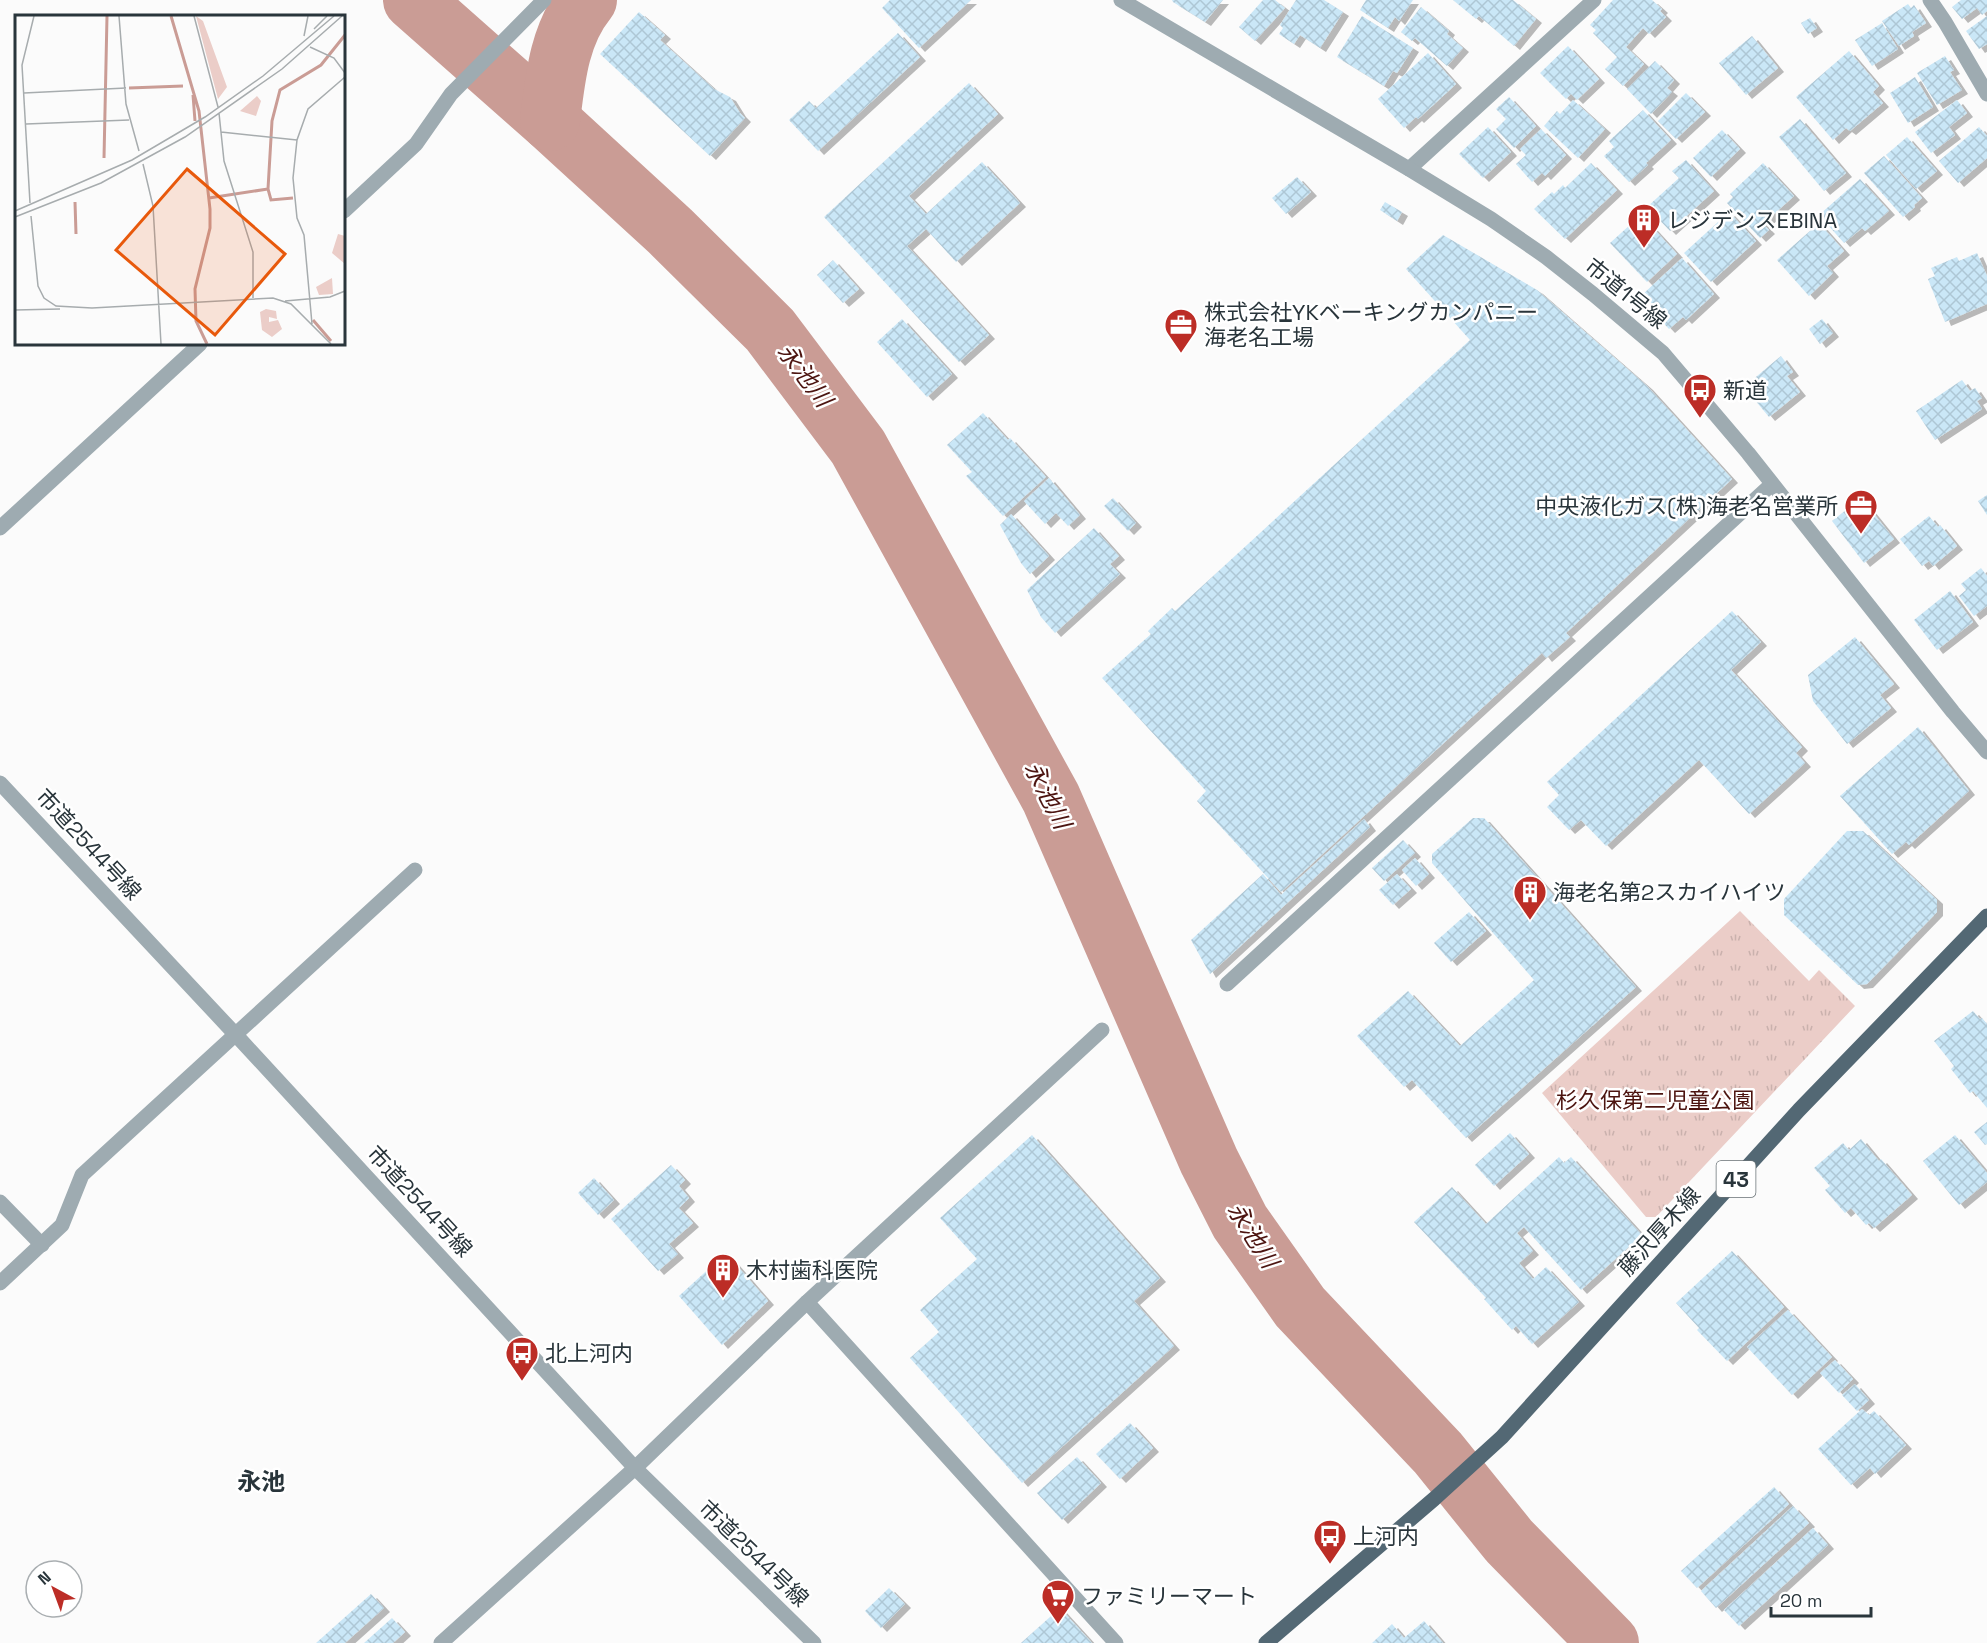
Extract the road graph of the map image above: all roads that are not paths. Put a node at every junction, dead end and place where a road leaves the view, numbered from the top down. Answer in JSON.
{"nodes":[{"id":1,"x":544,"y":0,"type":"edge"},
{"id":2,"x":1121,"y":0,"type":"edge"},
{"id":3,"x":1594,"y":0,"type":"edge"},
{"id":4,"x":1930,"y":0,"type":"edge"},
{"id":5,"x":1987,"y":94,"type":"edge"},
{"id":6,"x":1409,"y":169,"type":"junction"},
{"id":7,"x":345,"y":210,"type":"edge"},
{"id":8,"x":199,"y":345,"type":"edge"},
{"id":9,"x":1773,"y":484,"type":"junction"},
{"id":10,"x":0,"y":528,"type":"edge"},
{"id":11,"x":1987,"y":752,"type":"edge"},
{"id":12,"x":0,"y":783,"type":"edge"},
{"id":13,"x":415,"y":870,"type":"dead end"},
{"id":14,"x":1987,"y":916,"type":"edge"},
{"id":15,"x":1227,"y":984,"type":"dead end"},
{"id":16,"x":1102,"y":1030,"type":"dead end"},
{"id":17,"x":236,"y":1035,"type":"junction"},
{"id":18,"x":0,"y":1202,"type":"edge"},
{"id":19,"x":42,"y":1245,"type":"junction"},
{"id":20,"x":0,"y":1283,"type":"edge"},
{"id":21,"x":807,"y":1302,"type":"junction"},
{"id":22,"x":635,"y":1468,"type":"junction"},
{"id":23,"x":441,"y":1643,"type":"edge"},
{"id":24,"x":814,"y":1643,"type":"edge"},
{"id":25,"x":1116,"y":1643,"type":"edge"},
{"id":26,"x":1266,"y":1643,"type":"edge"}],
"edges":[{"from":1,"to":7,"type":"street"},
{"from":2,"to":6,"type":"street","name":"市道1号線"},
{"from":3,"to":6,"type":"street"},
{"from":4,"to":5,"type":"street"},
{"from":6,"to":9,"type":"street","name":"市道1号線"},
{"from":8,"to":10,"type":"street"},
{"from":9,"to":11,"type":"street","name":"市道1号線"},
{"from":9,"to":15,"type":"street"},
{"from":12,"to":17,"type":"street","name":"市道2544号線"},
{"from":13,"to":17,"type":"street"},
{"from":14,"to":26,"type":"main road","name":"藤沢厚木線","number":"43"},
{"from":16,"to":21,"type":"street"},
{"from":17,"to":19,"type":"street"},
{"from":17,"to":22,"type":"street","name":"市道2544号線"},
{"from":18,"to":19,"type":"street"},
{"from":19,"to":20,"type":"street"},
{"from":21,"to":22,"type":"street"},
{"from":21,"to":25,"type":"street"},
{"from":22,"to":23,"type":"street"},
{"from":22,"to":24,"type":"street","name":"市道2544号線"}]}
